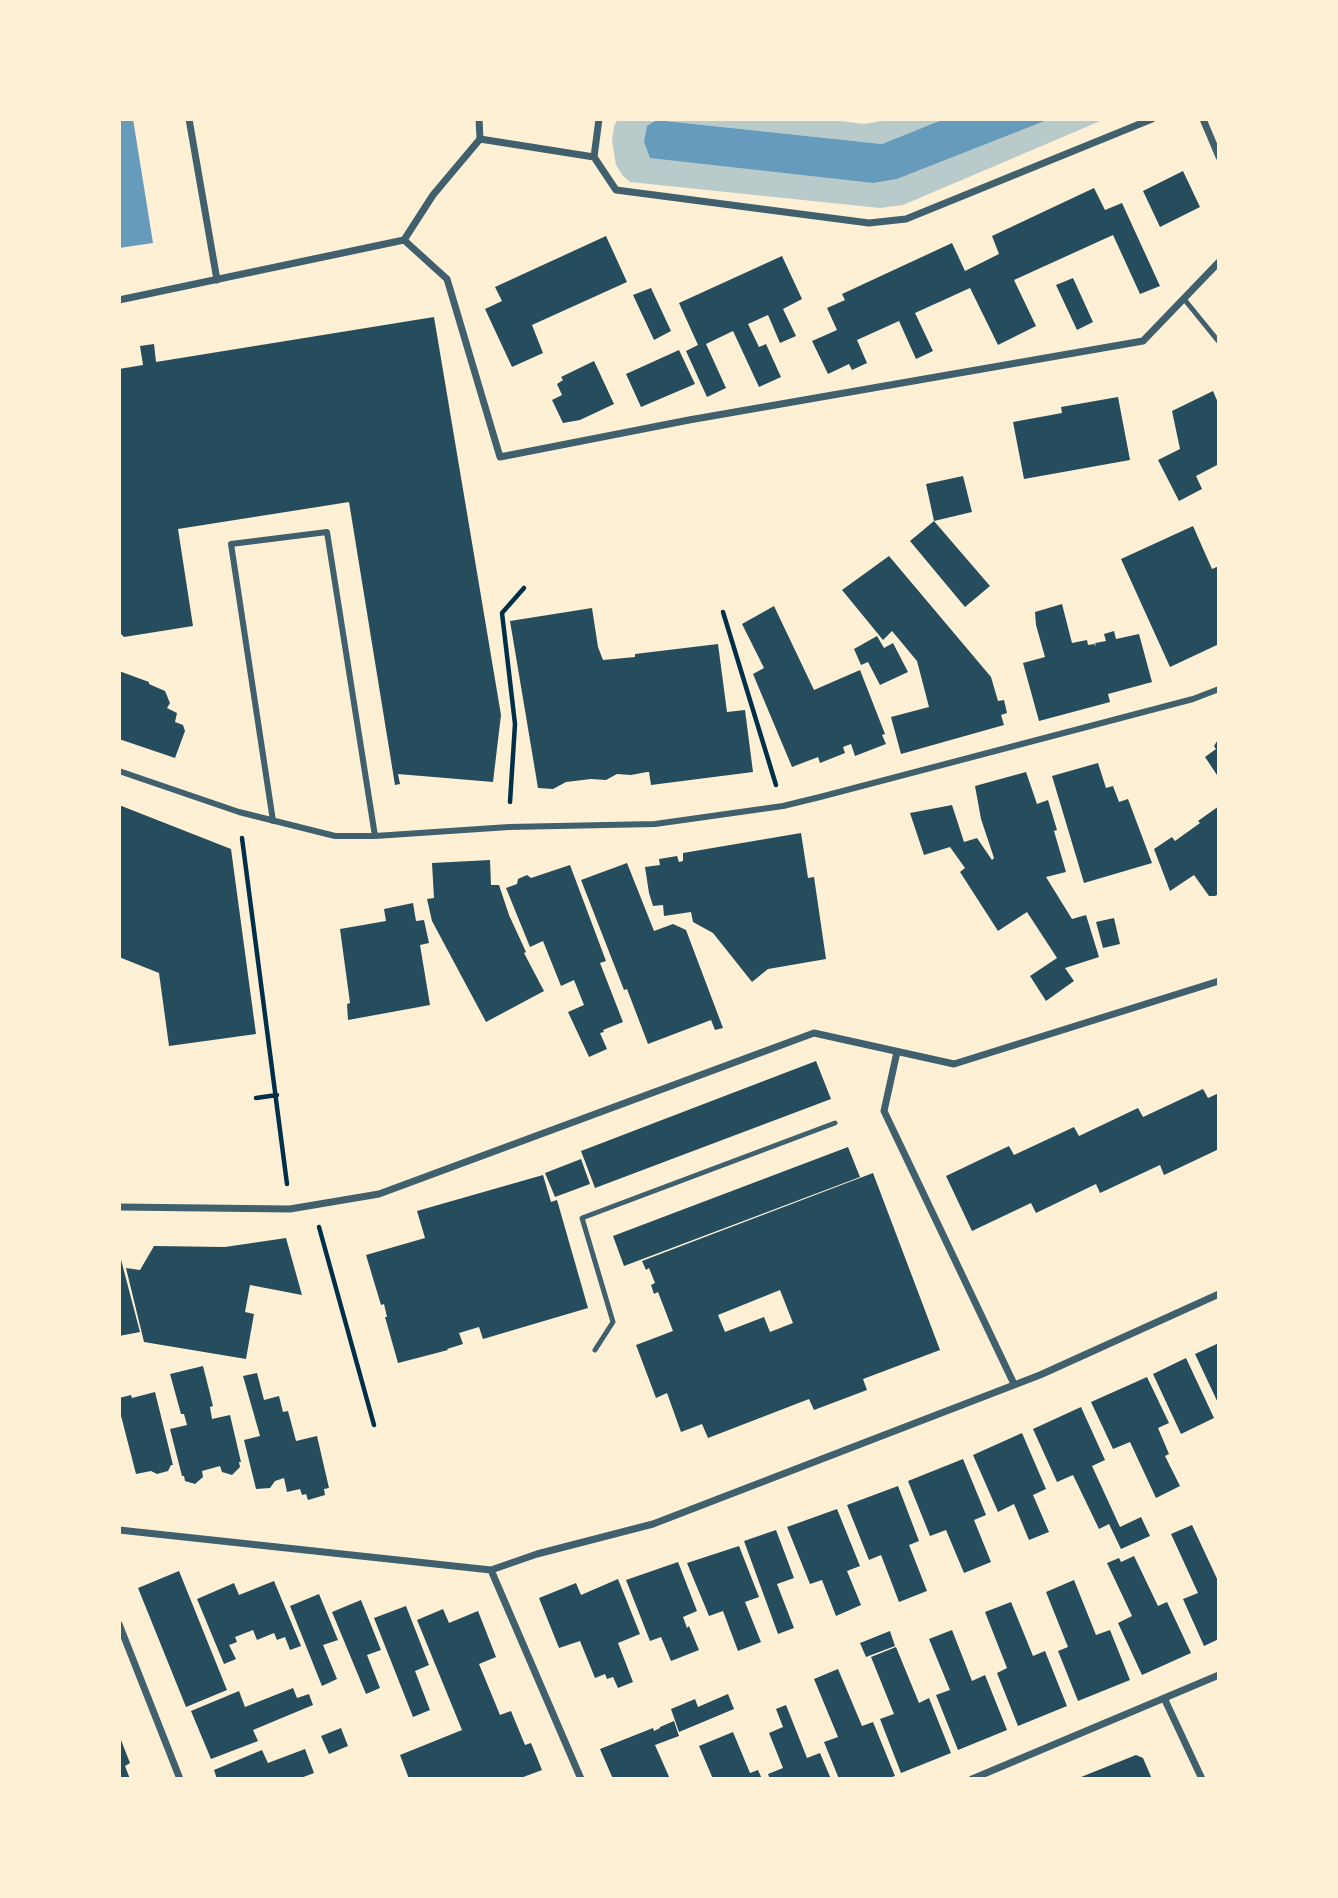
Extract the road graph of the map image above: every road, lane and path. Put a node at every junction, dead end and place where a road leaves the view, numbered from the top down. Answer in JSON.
{"nodes":[{"id":1,"x":189,"y":119,"type":"edge"},
{"id":2,"x":479,"y":119,"type":"edge"},
{"id":3,"x":599,"y":119,"type":"edge"},
{"id":4,"x":1152,"y":119,"type":"edge"},
{"id":5,"x":1203,"y":119,"type":"edge"},
{"id":6,"x":481,"y":139,"type":"junction"},
{"id":7,"x":594,"y":157,"type":"junction"},
{"id":8,"x":1219,"y":157,"type":"edge"},
{"id":9,"x":404,"y":240,"type":"junction"},
{"id":10,"x":1219,"y":262,"type":"edge"},
{"id":11,"x":217,"y":280,"type":"junction"},
{"id":12,"x":1184,"y":299,"type":"junction"},
{"id":13,"x":119,"y":300,"type":"edge"},
{"id":14,"x":1219,"y":342,"type":"edge"},
{"id":15,"x":524,"y":588,"type":"dead end"},
{"id":16,"x":723,"y":612,"type":"dead end"},
{"id":17,"x":1219,"y":689,"type":"edge"},
{"id":18,"x":119,"y":771,"type":"edge"},
{"id":19,"x":783,"y":806,"type":"junction"},
{"id":20,"x":239,"y":812,"type":"junction"},
{"id":21,"x":274,"y":821,"type":"junction"},
{"id":22,"x":509,"y":827,"type":"junction"},
{"id":23,"x":375,"y":836,"type":"junction"},
{"id":24,"x":1219,"y":981,"type":"edge"},
{"id":25,"x":897,"y":1052,"type":"junction"},
{"id":26,"x":277,"y":1095,"type":"junction"},
{"id":27,"x":256,"y":1098,"type":"dead end"},
{"id":28,"x":835,"y":1123,"type":"dead end"},
{"id":29,"x":313,"y":1205,"type":"junction"},
{"id":30,"x":119,"y":1207,"type":"edge"},
{"id":31,"x":290,"y":1209,"type":"junction"},
{"id":32,"x":1219,"y":1294,"type":"edge"},
{"id":33,"x":595,"y":1350,"type":"dead end"},
{"id":34,"x":1014,"y":1384,"type":"junction"},
{"id":35,"x":374,"y":1425,"type":"dead end"},
{"id":36,"x":119,"y":1530,"type":"edge"},
{"id":37,"x":491,"y":1570,"type":"junction"},
{"id":38,"x":119,"y":1624,"type":"edge"},
{"id":39,"x":1219,"y":1675,"type":"edge"},
{"id":40,"x":1164,"y":1700,"type":"junction"},
{"id":41,"x":180,"y":1779,"type":"edge"},
{"id":42,"x":581,"y":1779,"type":"edge"},
{"id":43,"x":972,"y":1779,"type":"edge"},
{"id":44,"x":1202,"y":1779,"type":"edge"}],
"edges":[{"from":1,"to":11,"type":"street"},
{"from":2,"to":6,"type":"street"},
{"from":3,"to":7,"type":"street"},
{"from":4,"to":7,"type":"street"},
{"from":5,"to":8,"type":"street"},
{"from":6,"to":7,"type":"street"},
{"from":6,"to":9,"type":"street"},
{"from":9,"to":11,"type":"street"},
{"from":9,"to":12,"type":"street"},
{"from":10,"to":12,"type":"street"},
{"from":11,"to":13,"type":"street"},
{"from":12,"to":14,"type":"lane"},
{"from":15,"to":22,"type":"path"},
{"from":16,"to":19,"type":"path"},
{"from":17,"to":19,"type":"street"},
{"from":18,"to":20,"type":"street"},
{"from":19,"to":22,"type":"street"},
{"from":20,"to":21,"type":"street"},
{"from":20,"to":26,"type":"path"},
{"from":21,"to":23,"type":"street"},
{"from":21,"to":23,"type":"street"},
{"from":22,"to":23,"type":"street"},
{"from":24,"to":25,"type":"street"},
{"from":25,"to":29,"type":"street"},
{"from":25,"to":34,"type":"street"},
{"from":26,"to":27,"type":"path"},
{"from":26,"to":31,"type":"path"},
{"from":28,"to":33,"type":"lane"},
{"from":29,"to":31,"type":"street"},
{"from":29,"to":35,"type":"path"},
{"from":30,"to":31,"type":"street"},
{"from":32,"to":34,"type":"street"},
{"from":34,"to":37,"type":"street"},
{"from":36,"to":37,"type":"street"},
{"from":37,"to":42,"type":"street"},
{"from":38,"to":41,"type":"street"},
{"from":39,"to":40,"type":"street"},
{"from":40,"to":43,"type":"street"},
{"from":40,"to":44,"type":"street"}]}
